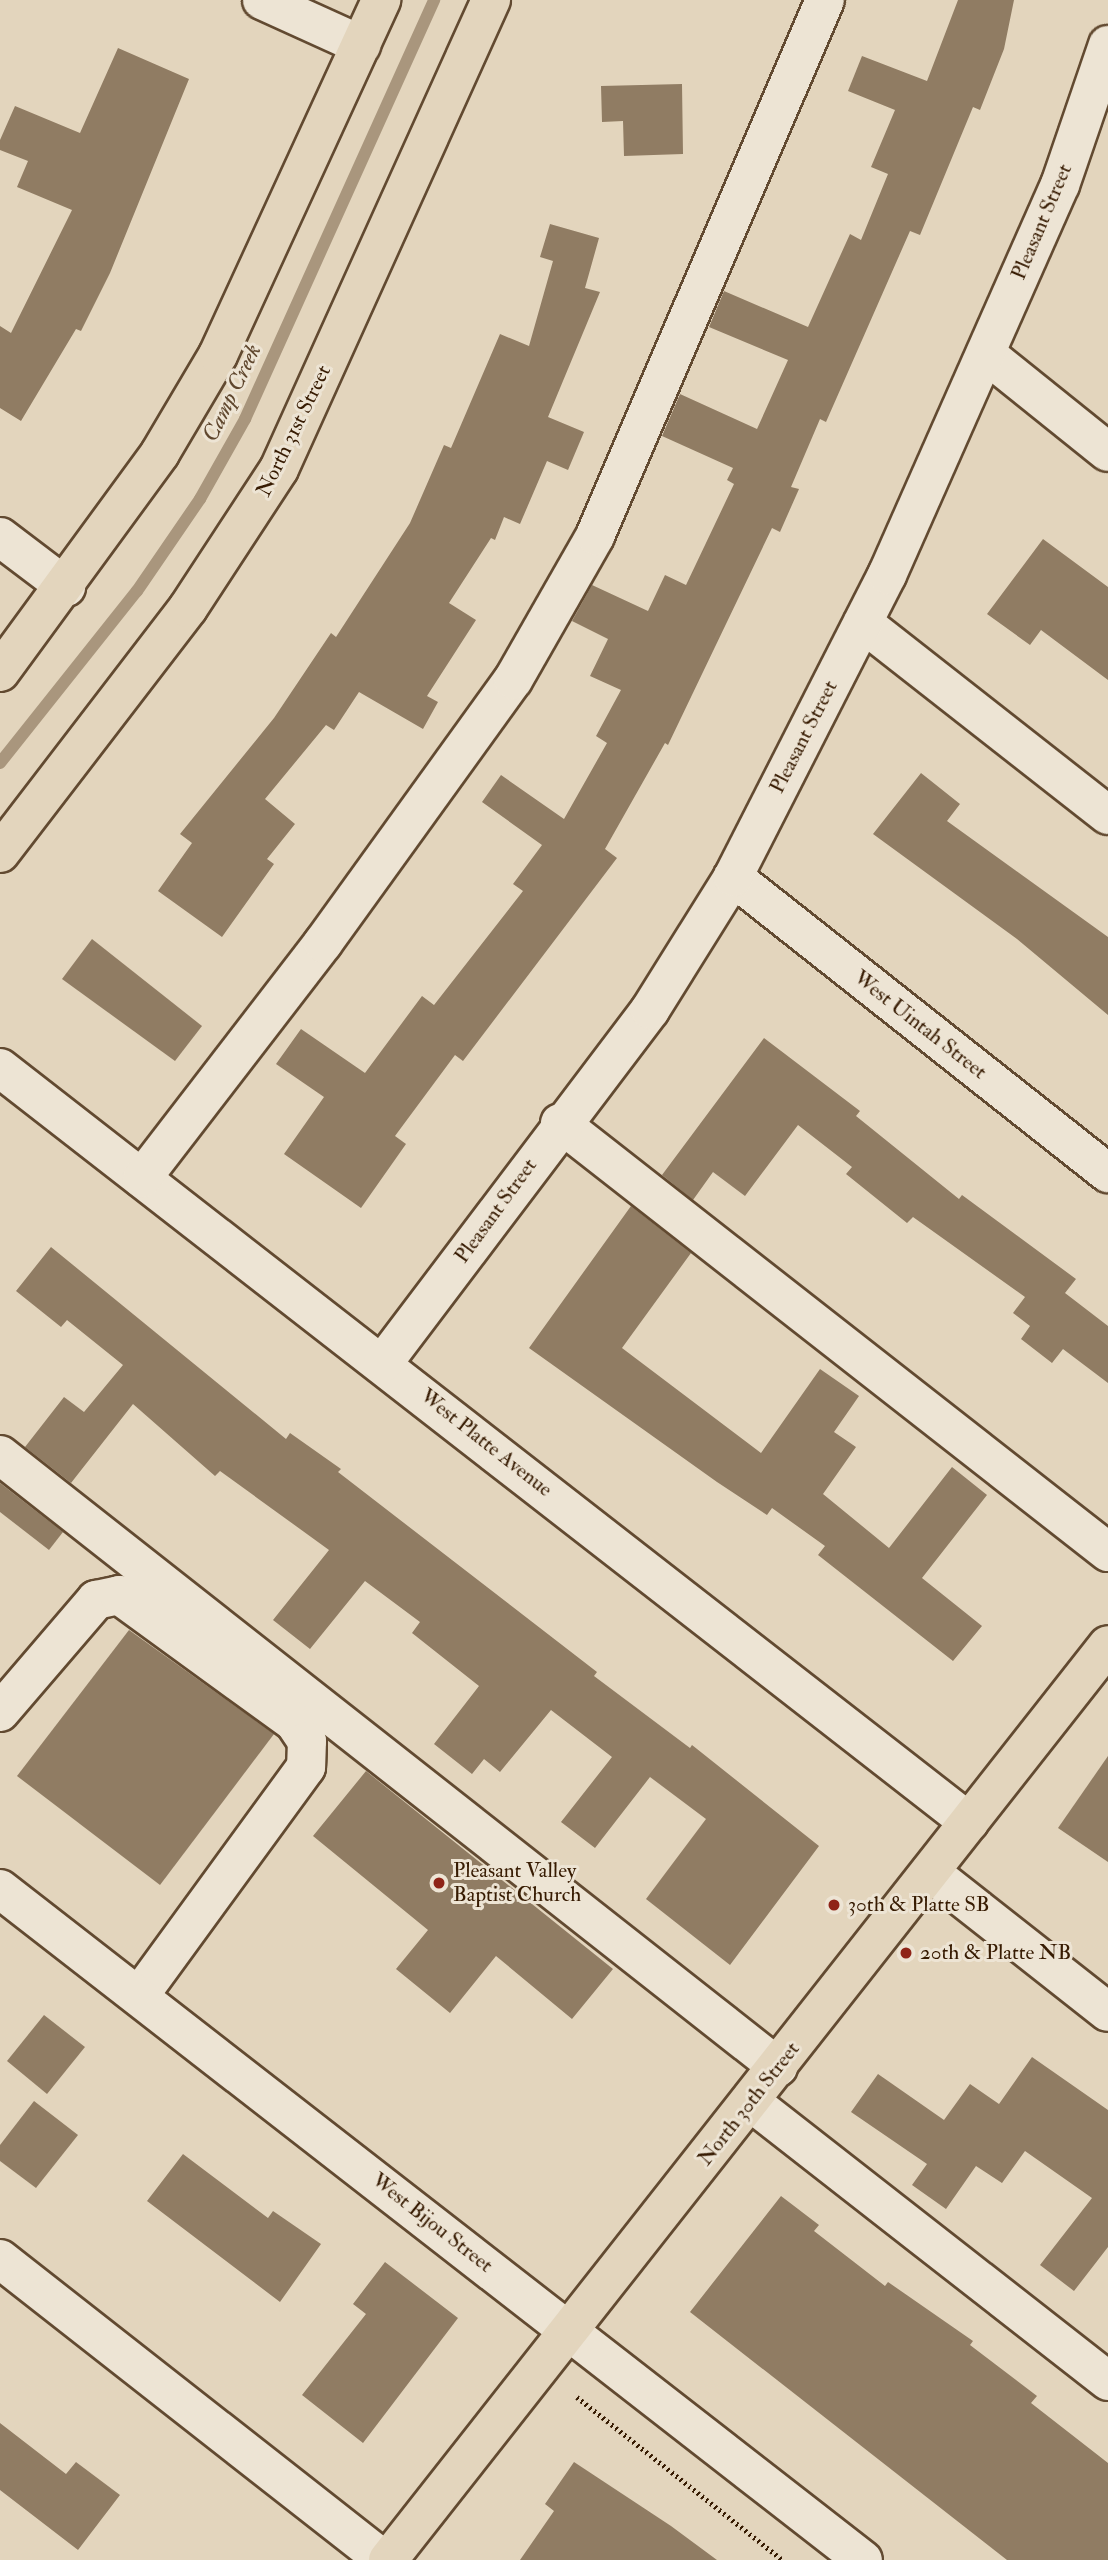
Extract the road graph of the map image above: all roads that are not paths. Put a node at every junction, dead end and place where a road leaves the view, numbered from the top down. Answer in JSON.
{"nodes":[{"id":1,"x":262,"y":0,"type":"edge"},
{"id":2,"x":381,"y":0,"type":"edge"},
{"id":3,"x":491,"y":0,"type":"edge"},
{"id":4,"x":825,"y":0,"type":"edge"},
{"id":5,"x":361,"y":45,"type":"junction"},
{"id":6,"x":1108,"y":45,"type":"edge"},
{"id":7,"x":986,"y":354,"type":"junction"},
{"id":8,"x":1108,"y":452,"type":"edge"},
{"id":9,"x":0,"y":537,"type":"edge"},
{"id":10,"x":66,"y":587,"type":"junction"},
{"id":11,"x":863,"y":623,"type":"junction"},
{"id":12,"x":0,"y":672,"type":"edge"},
{"id":13,"x":1108,"y":815,"type":"edge"},
{"id":14,"x":0,"y":853,"type":"edge"},
{"id":15,"x":733,"y":877,"type":"junction"},
{"id":16,"x":0,"y":1068,"type":"edge"},
{"id":17,"x":560,"y":1123,"type":"junction"},
{"id":18,"x":1108,"y":1173,"type":"edge"},
{"id":19,"x":142,"y":1178,"type":"junction"},
{"id":20,"x":383,"y":1363,"type":"junction"},
{"id":21,"x":0,"y":1455,"type":"edge"},
{"id":22,"x":1108,"y":1552,"type":"edge"},
{"id":23,"x":1108,"y":1645,"type":"edge"},
{"id":24,"x":0,"y":1712,"type":"edge"},
{"id":25,"x":970,"y":1822,"type":"junction"},
{"id":26,"x":930,"y":1872,"type":"junction"},
{"id":27,"x":0,"y":1889,"type":"edge"},
{"id":28,"x":139,"y":1996,"type":"junction"},
{"id":29,"x":1108,"y":2012,"type":"edge"},
{"id":30,"x":778,"y":2067,"type":"junction"},
{"id":31,"x":751,"y":2102,"type":"junction"},
{"id":32,"x":0,"y":2259,"type":"edge"},
{"id":33,"x":571,"y":2331,"type":"junction"},
{"id":34,"x":1108,"y":2381,"type":"edge"},
{"id":35,"x":386,"y":2560,"type":"edge"},
{"id":36,"x":863,"y":2560,"type":"edge"}],
"edges":[{"from":1,"to":5,"type":"street"},
{"from":2,"to":5,"type":"main road"},
{"from":3,"to":14,"type":"main road","name":"North 31st Street"},
{"from":4,"to":19,"type":"street"},
{"from":5,"to":10,"type":"main road"},
{"from":6,"to":7,"type":"street","name":"Pleasant Street"},
{"from":7,"to":8,"type":"street"},
{"from":7,"to":11,"type":"street","name":"Pleasant Street"},
{"from":9,"to":10,"type":"street"},
{"from":10,"to":12,"type":"main road"},
{"from":11,"to":13,"type":"street"},
{"from":11,"to":15,"type":"street","name":"Pleasant Street"},
{"from":15,"to":17,"type":"street","name":"Pleasant Street"},
{"from":15,"to":18,"type":"street","name":"West Uintah Street"},
{"from":16,"to":19,"type":"street","name":"West Platte Avenue"},
{"from":17,"to":20,"type":"street","name":"Pleasant Street"},
{"from":17,"to":22,"type":"street"},
{"from":19,"to":20,"type":"street","name":"West Platte Avenue"},
{"from":20,"to":25,"type":"street","name":"West Platte Avenue"},
{"from":21,"to":30,"type":"street"},
{"from":23,"to":25,"type":"main road","name":"North 30th Street"},
{"from":24,"to":28,"type":"street"},
{"from":25,"to":26,"type":"main road","name":"North 30th Street"},
{"from":26,"to":29,"type":"street"},
{"from":26,"to":30,"type":"main road","name":"North 30th Street"},
{"from":27,"to":28,"type":"street","name":"West Bijou Street"},
{"from":28,"to":33,"type":"street","name":"West Bijou Street"},
{"from":30,"to":31,"type":"main road","name":"North 30th Street"},
{"from":31,"to":33,"type":"main road","name":"North 30th Street"},
{"from":31,"to":34,"type":"street"},
{"from":32,"to":35,"type":"street"},
{"from":33,"to":35,"type":"main road","name":"North 30th Street"},
{"from":33,"to":36,"type":"street","name":"West Bijou Street"}]}
